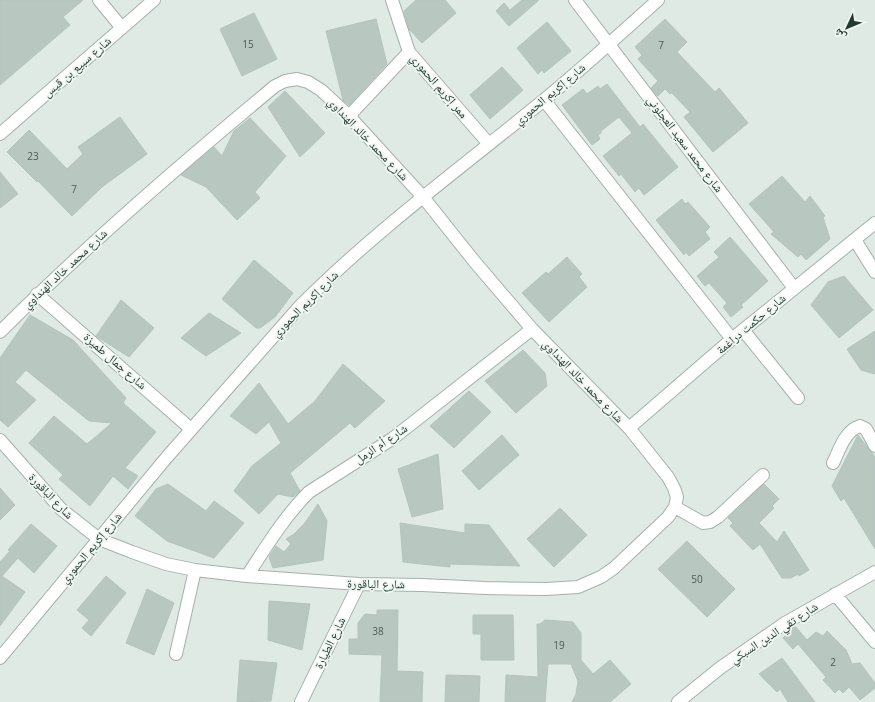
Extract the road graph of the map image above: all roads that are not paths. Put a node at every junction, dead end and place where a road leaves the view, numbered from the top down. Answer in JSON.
{"nodes":[{"id":1,"x":99,"y":0,"type":"edge"},
{"id":2,"x":154,"y":0,"type":"edge"},
{"id":3,"x":392,"y":0,"type":"edge"},
{"id":4,"x":575,"y":0,"type":"edge"},
{"id":5,"x":658,"y":0,"type":"edge"},
{"id":6,"x":122,"y":28,"type":"junction"},
{"id":7,"x":608,"y":44,"type":"junction"},
{"id":8,"x":409,"y":52,"type":"junction"},
{"id":9,"x":544,"y":100,"type":"junction"},
{"id":10,"x":349,"y":116,"type":"junction"},
{"id":11,"x":2,"y":127,"type":"edge"},
{"id":12,"x":489,"y":144,"type":"junction"},
{"id":13,"x":423,"y":196,"type":"junction"},
{"id":14,"x":875,"y":223,"type":"edge"},
{"id":15,"x":855,"y":240,"type":"junction"},
{"id":16,"x":875,"y":272,"type":"edge"},
{"id":17,"x":794,"y":288,"type":"junction"},
{"id":18,"x":37,"y":294,"type":"junction"},
{"id":19,"x":532,"y":329,"type":"junction"},
{"id":20,"x":743,"y":330,"type":"junction"},
{"id":21,"x":0,"y":332,"type":"edge"},
{"id":22,"x":732,"y":339,"type":"junction"},
{"id":23,"x":798,"y":398,"type":"dead end"},
{"id":24,"x":629,"y":428,"type":"junction"},
{"id":25,"x":191,"y":429,"type":"junction"},
{"id":26,"x":0,"y":440,"type":"edge"},
{"id":27,"x":875,"y":446,"type":"edge"},
{"id":28,"x":833,"y":463,"type":"dead end"},
{"id":29,"x":763,"y":475,"type":"dead end"},
{"id":30,"x":675,"y":507,"type":"junction"},
{"id":31,"x":99,"y":539,"type":"junction"},
{"id":32,"x":195,"y":570,"type":"junction"},
{"id":33,"x":875,"y":572,"type":"edge"},
{"id":34,"x":247,"y":576,"type":"junction"},
{"id":35,"x":359,"y":584,"type":"junction"},
{"id":36,"x":834,"y":594,"type":"junction"},
{"id":37,"x":875,"y":642,"type":"edge"},
{"id":38,"x":176,"y":654,"type":"dead end"},
{"id":39,"x":0,"y":658,"type":"edge"},
{"id":40,"x":301,"y":702,"type":"edge"},
{"id":41,"x":678,"y":702,"type":"edge"}],
"edges":[{"from":1,"to":6,"type":"street"},
{"from":2,"to":6,"type":"street","name":"شارع سبيع بن قيس"},
{"from":3,"to":8,"type":"street","name":"ممر إكريم الحموري"},
{"from":4,"to":7,"type":"street","name":"شارع محمد سعيد العجلوني"},
{"from":5,"to":7,"type":"street","name":"شارع إكريم الحموري"},
{"from":6,"to":11,"type":"street","name":"شارع سبيع بن قيس"},
{"from":7,"to":9,"type":"street","name":"شارع إكريم الحموري"},
{"from":7,"to":17,"type":"street","name":"شارع محمد سعيد العجلوني"},
{"from":8,"to":10,"type":"street"},
{"from":8,"to":12,"type":"street","name":"ممر إكريم الحموري"},
{"from":9,"to":12,"type":"street","name":"شارع إكريم الحموري"},
{"from":9,"to":22,"type":"street"},
{"from":10,"to":13,"type":"street","name":"شارع محمد خالد الهنداوي"},
{"from":10,"to":18,"type":"street","name":"شارع محمد خالد الهنداوي"},
{"from":12,"to":13,"type":"street","name":"شارع إكريم الحموري"},
{"from":13,"to":19,"type":"street","name":"شارع محمد خالد الهنداوي"},
{"from":13,"to":25,"type":"street","name":"شارع إكريم الحموري"},
{"from":14,"to":15,"type":"street","name":"شارع حكمت دراغمة"},
{"from":15,"to":16,"type":"street"},
{"from":15,"to":17,"type":"street","name":"شارع حكمت دراغمة"},
{"from":17,"to":20,"type":"street","name":"شارع حكمت دراغمة"},
{"from":18,"to":21,"type":"street","name":"شارع محمد خالد الهنداوي"},
{"from":18,"to":25,"type":"street","name":"شارع جمال طميزة"},
{"from":19,"to":24,"type":"street","name":"شارع محمد خالد الهنداوي"},
{"from":19,"to":34,"type":"street","name":"شارع أم الرمل"},
{"from":20,"to":22,"type":"street","name":"شارع حكمت دراغمة"},
{"from":20,"to":23,"type":"street"},
{"from":22,"to":24,"type":"street","name":"شارع حكمت دراغمة"},
{"from":24,"to":30,"type":"street"},
{"from":25,"to":31,"type":"street","name":"شارع إكريم الحموري"},
{"from":26,"to":31,"type":"street","name":"شارع الباقورة"},
{"from":27,"to":28,"type":"street"},
{"from":29,"to":30,"type":"street"},
{"from":30,"to":35,"type":"street","name":"شارع الباقورة"},
{"from":31,"to":32,"type":"street","name":"شارع الباقورة"},
{"from":31,"to":39,"type":"street","name":"شارع إكريم الحموري"},
{"from":32,"to":34,"type":"street","name":"شارع الباقورة"},
{"from":32,"to":38,"type":"street"},
{"from":33,"to":36,"type":"street","name":"شارع تقي الدين السبكي"},
{"from":34,"to":35,"type":"street","name":"شارع الباقورة"},
{"from":35,"to":40,"type":"street","name":"شارع الطيارة"},
{"from":36,"to":37,"type":"street"},
{"from":36,"to":41,"type":"street","name":"شارع تقي الدين السبكي"}]}
